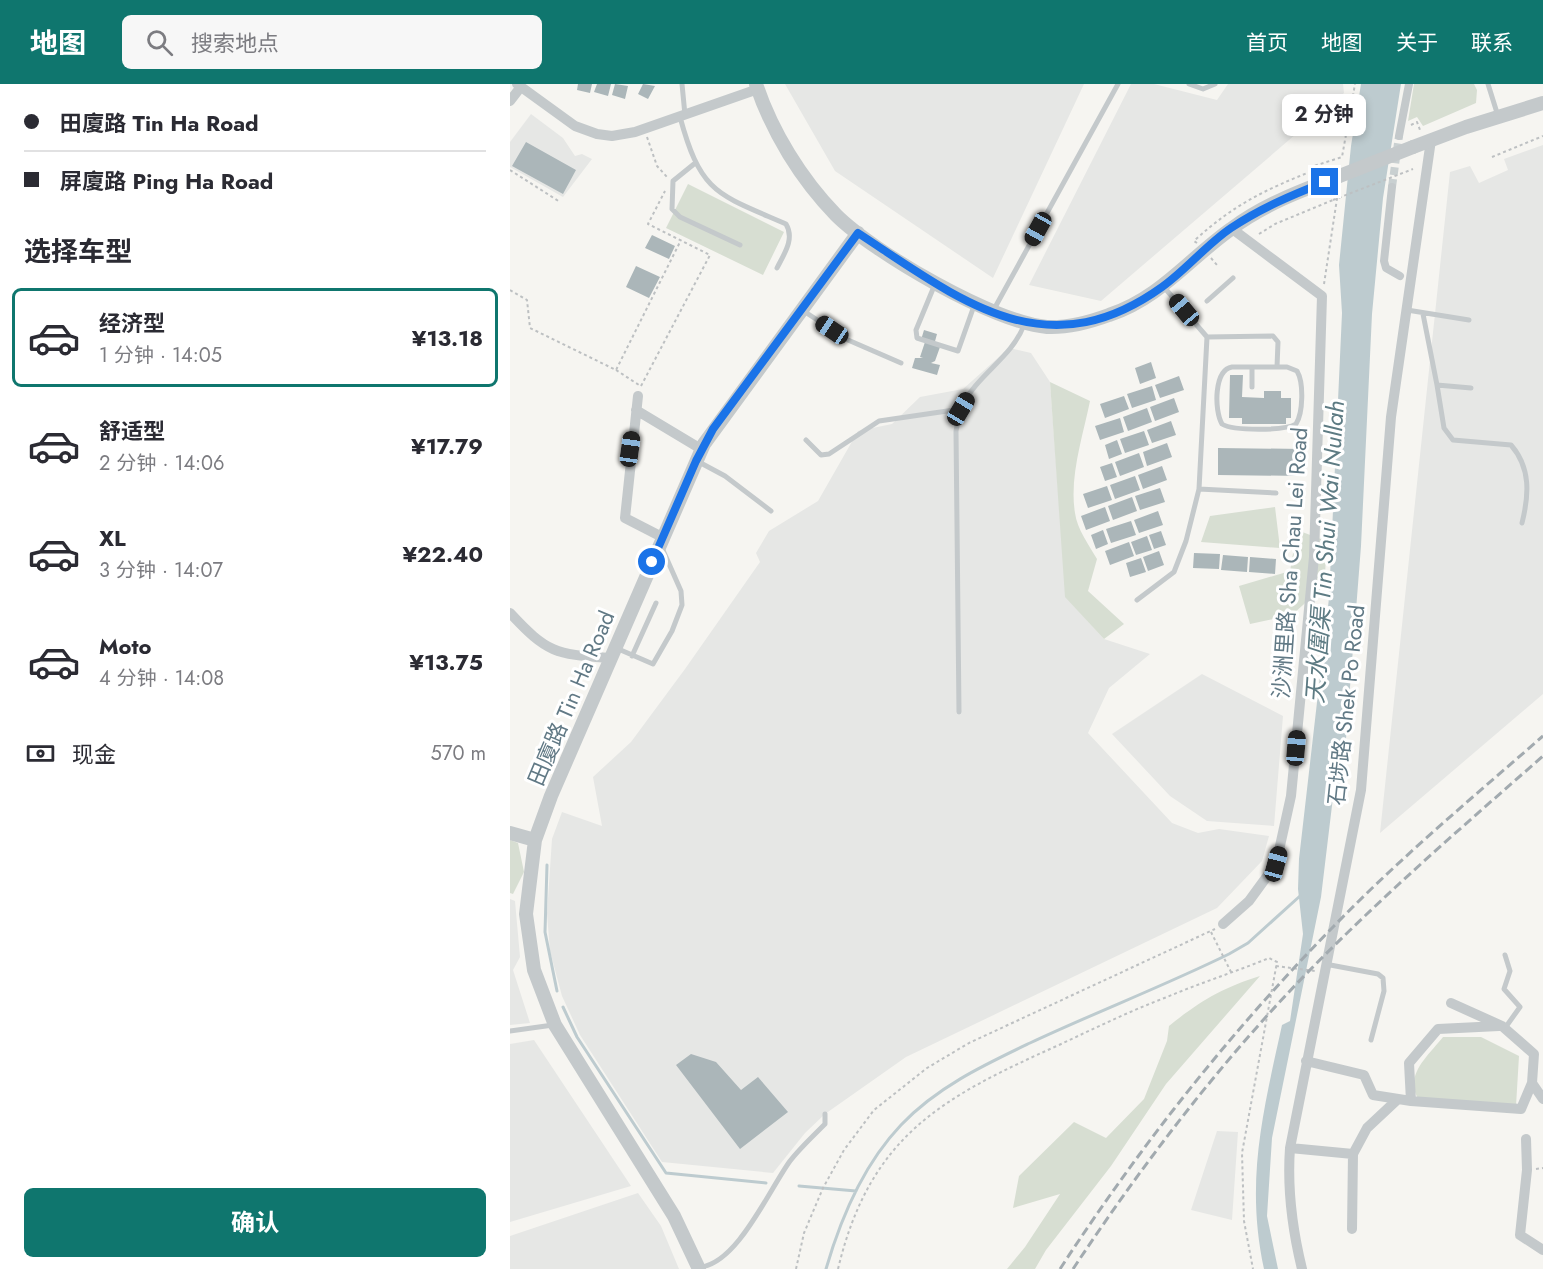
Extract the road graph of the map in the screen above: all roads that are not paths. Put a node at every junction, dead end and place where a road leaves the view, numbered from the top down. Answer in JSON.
{"nodes":[{"id":1,"x":682,"y":84,"type":"edge"},
{"id":2,"x":1118,"y":84,"type":"edge"},
{"id":3,"x":1190,"y":84,"type":"edge"},
{"id":4,"x":1215,"y":84,"type":"edge"},
{"id":5,"x":1409,"y":84,"type":"edge"},
{"id":6,"x":1488,"y":84,"type":"edge"},
{"id":7,"x":518,"y":86,"type":"edge"},
{"id":8,"x":757,"y":87,"type":"edge"},
{"id":9,"x":510,"y":101,"type":"edge"},
{"id":10,"x":1543,"y":103,"type":"edge"},
{"id":11,"x":682,"y":116,"type":"junction"},
{"id":12,"x":1498,"y":116,"type":"junction"},
{"id":13,"x":1400,"y":132,"type":"tunnel mouth"},
{"id":14,"x":1431,"y":140,"type":"junction"},
{"id":15,"x":694,"y":164,"type":"junction"},
{"id":16,"x":1392,"y":187,"type":"tunnel mouth"},
{"id":17,"x":1231,"y":228,"type":"junction"},
{"id":18,"x":858,"y":233,"type":"junction"},
{"id":19,"x":740,"y":245,"type":"dead end"},
{"id":20,"x":777,"y":268,"type":"dead end"},
{"id":21,"x":1400,"y":276,"type":"dead end"},
{"id":22,"x":1233,"y":278,"type":"dead end"},
{"id":23,"x":936,"y":282,"type":"junction"},
{"id":24,"x":1163,"y":286,"type":"junction"},
{"id":25,"x":1207,"y":301,"type":"dead end"},
{"id":26,"x":975,"y":303,"type":"junction"},
{"id":27,"x":801,"y":309,"type":"junction"},
{"id":28,"x":1407,"y":310,"type":"junction"},
{"id":29,"x":992,"y":312,"type":"junction"},
{"id":30,"x":1423,"y":314,"type":"junction"},
{"id":31,"x":1469,"y":320,"type":"dead end"},
{"id":32,"x":1025,"y":323,"type":"junction"},
{"id":33,"x":1207,"y":337,"type":"junction"},
{"id":34,"x":901,"y":363,"type":"dead end"},
{"id":35,"x":1252,"y":367,"type":"junction"},
{"id":36,"x":1277,"y":367,"type":"junction"},
{"id":37,"x":1437,"y":385,"type":"junction"},
{"id":38,"x":1252,"y":387,"type":"dead end"},
{"id":39,"x":1472,"y":388,"type":"dead end"},
{"id":40,"x":638,"y":396,"type":"dead end"},
{"id":41,"x":961,"y":409,"type":"junction"},
{"id":42,"x":636,"y":410,"type":"junction"},
{"id":43,"x":806,"y":440,"type":"dead end"},
{"id":44,"x":698,"y":455,"type":"junction"},
{"id":45,"x":1199,"y":489,"type":"junction"},
{"id":46,"x":1276,"y":493,"type":"dead end"},
{"id":47,"x":771,"y":511,"type":"dead end"},
{"id":48,"x":1522,"y":523,"type":"dead end"},
{"id":49,"x":661,"y":541,"type":"junction"},
{"id":50,"x":1137,"y":600,"type":"dead end"},
{"id":51,"x":656,"y":603,"type":"dead end"},
{"id":52,"x":510,"y":613,"type":"edge"},
{"id":53,"x":612,"y":653,"type":"junction"},
{"id":54,"x":632,"y":656,"type":"junction"},
{"id":55,"x":959,"y":712,"type":"dead end"},
{"id":56,"x":510,"y":833,"type":"edge"},
{"id":57,"x":534,"y":840,"type":"junction"},
{"id":58,"x":1223,"y":924,"type":"road end"},
{"id":59,"x":1505,"y":955,"type":"dead end"},
{"id":60,"x":1324,"y":968,"type":"junction"},
{"id":61,"x":1451,"y":1003,"type":"dead end"},
{"id":62,"x":555,"y":1025,"type":"junction"},
{"id":63,"x":1503,"y":1027,"type":"junction"},
{"id":64,"x":510,"y":1031,"type":"edge"},
{"id":65,"x":1371,"y":1040,"type":"dead end"},
{"id":66,"x":1306,"y":1061,"type":"junction"},
{"id":67,"x":1532,"y":1083,"type":"junction"},
{"id":68,"x":1398,"y":1099,"type":"junction"},
{"id":69,"x":1543,"y":1100,"type":"edge"},
{"id":70,"x":1411,"y":1101,"type":"junction"},
{"id":71,"x":825,"y":1114,"type":"dead end"},
{"id":72,"x":1526,"y":1139,"type":"dead end"},
{"id":73,"x":1290,"y":1148,"type":"junction"},
{"id":74,"x":1353,"y":1154,"type":"junction"},
{"id":75,"x":1352,"y":1229,"type":"dead end"},
{"id":76,"x":1543,"y":1250,"type":"edge"},
{"id":77,"x":698,"y":1268,"type":"edge"},
{"id":78,"x":1302,"y":1269,"type":"edge"}],
"edges":[{"from":1,"to":11,"type":"lane"},
{"from":2,"to":29,"type":"lane"},
{"from":3,"to":4,"type":"lane"},
{"from":5,"to":13,"type":"street"},
{"from":6,"to":12,"type":"lane"},
{"from":7,"to":9,"type":"street"},
{"from":7,"to":11,"type":"street"},
{"from":8,"to":11,"type":"street"},
{"from":8,"to":18,"type":"street"},
{"from":10,"to":12,"type":"street"},
{"from":11,"to":15,"type":"lane"},
{"from":12,"to":14,"type":"street"},
{"from":14,"to":17,"type":"street","bridge":true},
{"from":14,"to":28,"type":"street","name":"石埗路 Shek Po Road"},
{"from":15,"to":19,"type":"lane"},
{"from":15,"to":20,"type":"lane"},
{"from":16,"to":21,"type":"street"},
{"from":17,"to":24,"type":"street"},
{"from":17,"to":58,"type":"street","name":"沙洲里路 Sha Chau Lei Road"},
{"from":18,"to":23,"type":"street"},
{"from":18,"to":27,"type":"street","name":"田廈路 Tin Ha Road"},
{"from":22,"to":25,"type":"lane"},
{"from":23,"to":26,"type":"street"},
{"from":23,"to":26,"type":"lane"},
{"from":24,"to":32,"type":"street"},
{"from":24,"to":33,"type":"lane"},
{"from":26,"to":29,"type":"street"},
{"from":27,"to":34,"type":"lane"},
{"from":27,"to":44,"type":"street","name":"田廈路 Tin Ha Road"},
{"from":28,"to":30,"type":"lane"},
{"from":28,"to":60,"type":"street","name":"石埗路 Shek Po Road"},
{"from":29,"to":32,"type":"street"},
{"from":30,"to":31,"type":"lane"},
{"from":30,"to":37,"type":"lane"},
{"from":32,"to":41,"type":"lane"},
{"from":33,"to":36,"type":"lane"},
{"from":33,"to":45,"type":"lane"},
{"from":35,"to":36,"type":"lane"},
{"from":35,"to":36,"type":"lane"},
{"from":35,"to":38,"type":"lane"},
{"from":37,"to":39,"type":"lane"},
{"from":37,"to":48,"type":"lane"},
{"from":40,"to":42,"type":"street"},
{"from":41,"to":43,"type":"lane"},
{"from":41,"to":55,"type":"lane"},
{"from":42,"to":44,"type":"street"},
{"from":42,"to":49,"type":"street"},
{"from":44,"to":47,"type":"lane"},
{"from":44,"to":49,"type":"street","name":"田廈路 Tin Ha Road"},
{"from":45,"to":46,"type":"lane"},
{"from":45,"to":50,"type":"lane"},
{"from":49,"to":53,"type":"street","name":"田廈路 Tin Ha Road"},
{"from":49,"to":54,"type":"lane"},
{"from":51,"to":54,"type":"lane"},
{"from":52,"to":53,"type":"street"},
{"from":53,"to":54,"type":"lane"},
{"from":53,"to":57,"type":"street","name":"田廈路 Tin Ha Road"},
{"from":56,"to":57,"type":"street"},
{"from":57,"to":62,"type":"street","name":"田廈路 Tin Ha Road"},
{"from":59,"to":63,"type":"lane"},
{"from":60,"to":65,"type":"lane"},
{"from":60,"to":66,"type":"street","name":"石埗路 Shek Po Road"},
{"from":61,"to":63,"type":"street"},
{"from":62,"to":64,"type":"lane"},
{"from":62,"to":77,"type":"street","name":"田廈路 Tin Ha Road"},
{"from":63,"to":67,"type":"street"},
{"from":63,"to":70,"type":"street"},
{"from":66,"to":68,"type":"street"},
{"from":66,"to":73,"type":"street","name":"石埗路 Shek Po Road"},
{"from":67,"to":69,"type":"street"},
{"from":67,"to":70,"type":"street"},
{"from":68,"to":70,"type":"street"},
{"from":68,"to":74,"type":"street"},
{"from":71,"to":77,"type":"lane"},
{"from":72,"to":76,"type":"street"},
{"from":73,"to":74,"type":"street"},
{"from":73,"to":78,"type":"street","name":"石埗路 Shek Po Road"},
{"from":74,"to":75,"type":"street"}]}
